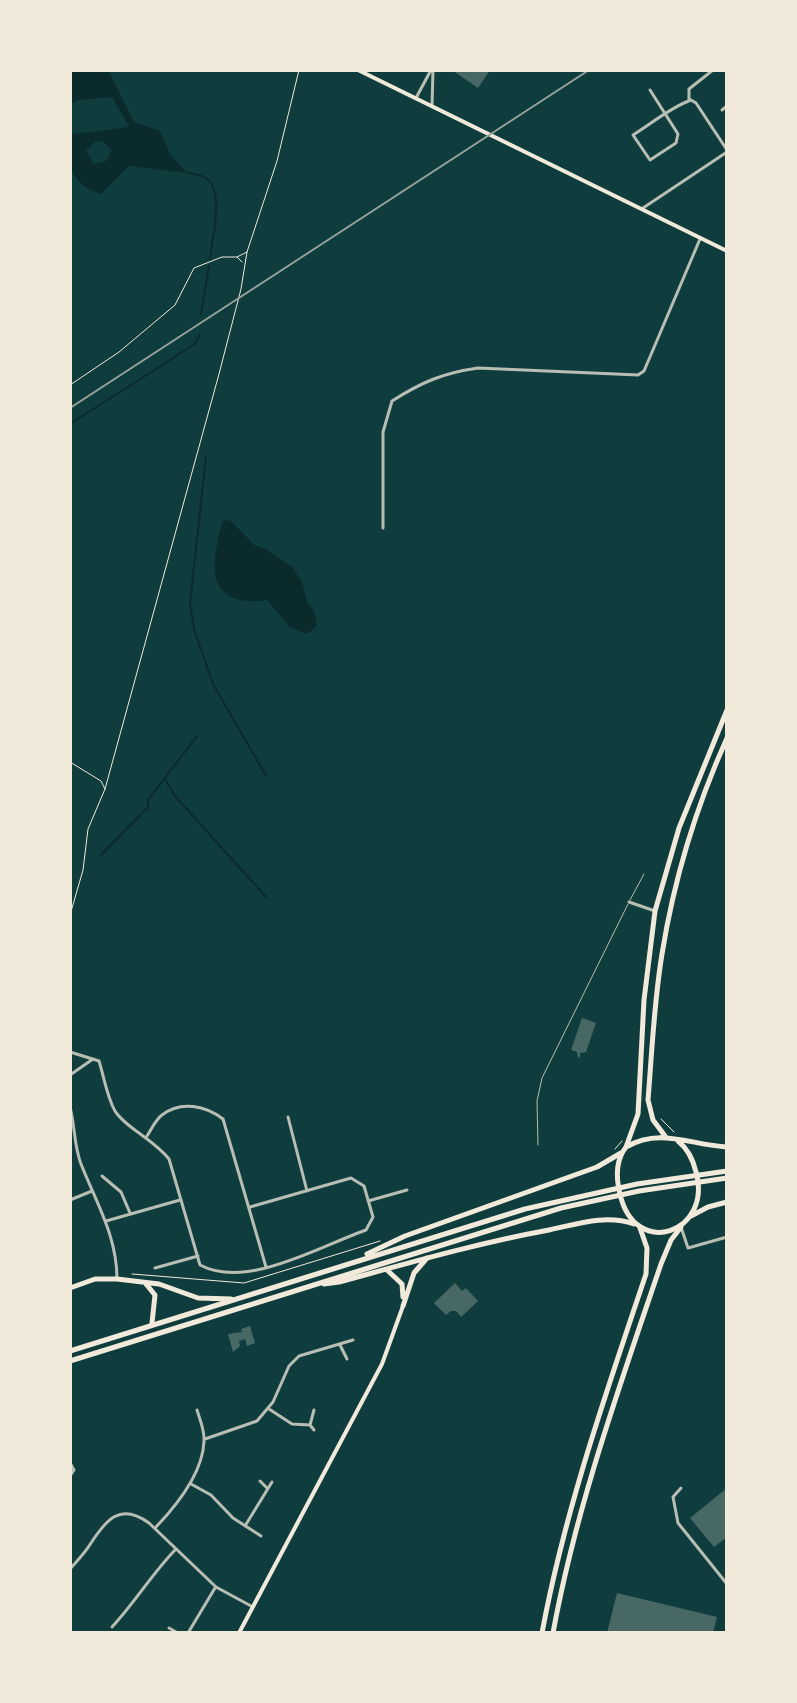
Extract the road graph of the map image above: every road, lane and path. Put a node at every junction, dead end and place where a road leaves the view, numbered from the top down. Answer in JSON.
{"nodes":[{"id":1,"x":299,"y":70,"type":"edge"},
{"id":2,"x":358,"y":70,"type":"edge"},
{"id":3,"x":432,"y":70,"type":"edge"},
{"id":4,"x":713,"y":70,"type":"edge"},
{"id":5,"x":650,"y":90,"type":"dead end"},
{"id":6,"x":416,"y":98,"type":"junction"},
{"id":7,"x":689,"y":101,"type":"junction"},
{"id":8,"x":727,"y":106,"type":"edge"},
{"id":9,"x":432,"y":107,"type":"junction"},
{"id":10,"x":722,"y":110,"type":"dead end"},
{"id":11,"x":666,"y":115,"type":"junction"},
{"id":12,"x":727,"y":151,"type":"edge"},
{"id":13,"x":643,"y":208,"type":"junction"},
{"id":14,"x":700,"y":238,"type":"junction"},
{"id":15,"x":727,"y":251,"type":"edge"},
{"id":16,"x":247,"y":252,"type":"junction"},
{"id":17,"x":237,"y":257,"type":"junction"},
{"id":18,"x":244,"y":264,"type":"junction"},
{"id":19,"x":70,"y":385,"type":"edge"},
{"id":20,"x":383,"y":528,"type":"dead end"},
{"id":21,"x":727,"y":710,"type":"edge"},
{"id":22,"x":727,"y":738,"type":"edge"},
{"id":23,"x":70,"y":762,"type":"edge"},
{"id":24,"x":101,"y":781,"type":"junction"},
{"id":25,"x":107,"y":781,"type":"junction"},
{"id":26,"x":105,"y":789,"type":"junction"},
{"id":27,"x":644,"y":874,"type":"dead end"},
{"id":28,"x":629,"y":902,"type":"junction"},
{"id":29,"x":655,"y":911,"type":"junction"},
{"id":30,"x":70,"y":915,"type":"edge"},
{"id":31,"x":70,"y":1052,"type":"edge"},
{"id":32,"x":93,"y":1059,"type":"junction"},
{"id":33,"x":70,"y":1075,"type":"edge"},
{"id":34,"x":70,"y":1107,"type":"edge"},
{"id":35,"x":288,"y":1117,"type":"dead end"},
{"id":36,"x":147,"y":1136,"type":"junction"},
{"id":37,"x":665,"y":1136,"type":"junction"},
{"id":38,"x":624,"y":1138,"type":"dead end"},
{"id":39,"x":678,"y":1141,"type":"junction"},
{"id":40,"x":538,"y":1145,"type":"dead end"},
{"id":41,"x":727,"y":1147,"type":"edge"},
{"id":42,"x":624,"y":1150,"type":"junction"},
{"id":43,"x":610,"y":1154,"type":"dead end"},
{"id":44,"x":727,"y":1171,"type":"edge"},
{"id":45,"x":102,"y":1176,"type":"dead end"},
{"id":46,"x":718,"y":1176,"type":"junction"},
{"id":47,"x":727,"y":1178,"type":"edge"},
{"id":48,"x":678,"y":1181,"type":"junction"},
{"id":49,"x":407,"y":1190,"type":"dead end"},
{"id":50,"x":93,"y":1191,"type":"junction"},
{"id":51,"x":307,"y":1191,"type":"junction"},
{"id":52,"x":601,"y":1195,"type":"junction"},
{"id":53,"x":70,"y":1200,"type":"edge"},
{"id":54,"x":181,"y":1200,"type":"junction"},
{"id":55,"x":368,"y":1201,"type":"junction"},
{"id":56,"x":726,"y":1204,"type":"edge"},
{"id":57,"x":250,"y":1207,"type":"junction"},
{"id":58,"x":130,"y":1213,"type":"junction"},
{"id":59,"x":689,"y":1218,"type":"junction"},
{"id":60,"x":106,"y":1221,"type":"junction"},
{"id":61,"x":637,"y":1226,"type":"junction"},
{"id":62,"x":681,"y":1227,"type":"junction"},
{"id":63,"x":727,"y":1237,"type":"edge"},
{"id":64,"x":198,"y":1256,"type":"junction"},
{"id":65,"x":428,"y":1257,"type":"junction"},
{"id":66,"x":344,"y":1264,"type":"junction"},
{"id":67,"x":266,"y":1267,"type":"junction"},
{"id":68,"x":155,"y":1268,"type":"dead end"},
{"id":69,"x":386,"y":1269,"type":"junction"},
{"id":70,"x":117,"y":1279,"type":"junction"},
{"id":71,"x":141,"y":1281,"type":"junction"},
{"id":72,"x":309,"y":1285,"type":"junction"},
{"id":73,"x":70,"y":1288,"type":"edge"},
{"id":74,"x":231,"y":1299,"type":"junction"},
{"id":75,"x":403,"y":1306,"type":"junction"},
{"id":76,"x":152,"y":1323,"type":"junction"},
{"id":77,"x":353,"y":1340,"type":"dead end"},
{"id":78,"x":340,"y":1345,"type":"junction"},
{"id":79,"x":70,"y":1351,"type":"edge"},
{"id":80,"x":347,"y":1359,"type":"dead end"},
{"id":81,"x":70,"y":1361,"type":"edge"},
{"id":82,"x":268,"y":1409,"type":"junction"},
{"id":83,"x":197,"y":1410,"type":"dead end"},
{"id":84,"x":314,"y":1410,"type":"dead end"},
{"id":85,"x":310,"y":1425,"type":"junction"},
{"id":86,"x":314,"y":1430,"type":"dead end"},
{"id":87,"x":205,"y":1439,"type":"junction"},
{"id":88,"x":70,"y":1463,"type":"edge"},
{"id":89,"x":70,"y":1476,"type":"edge"},
{"id":90,"x":260,"y":1481,"type":"dead end"},
{"id":91,"x":272,"y":1482,"type":"dead end"},
{"id":92,"x":189,"y":1483,"type":"junction"},
{"id":93,"x":267,"y":1488,"type":"junction"},
{"id":94,"x":681,"y":1488,"type":"dead end"},
{"id":95,"x":245,"y":1527,"type":"junction"},
{"id":96,"x":155,"y":1528,"type":"junction"},
{"id":97,"x":261,"y":1536,"type":"dead end"},
{"id":98,"x":176,"y":1549,"type":"junction"},
{"id":99,"x":70,"y":1568,"type":"edge"},
{"id":100,"x":727,"y":1584,"type":"edge"},
{"id":101,"x":216,"y":1587,"type":"junction"},
{"id":102,"x":253,"y":1607,"type":"junction"},
{"id":103,"x":112,"y":1627,"type":"dead end"},
{"id":104,"x":169,"y":1628,"type":"dead end"},
{"id":105,"x":178,"y":1633,"type":"edge"},
{"id":106,"x":188,"y":1633,"type":"edge"},
{"id":107,"x":239,"y":1633,"type":"edge"},
{"id":108,"x":542,"y":1633,"type":"edge"},
{"id":109,"x":553,"y":1633,"type":"edge"}],
"edges":[{"from":1,"to":16,"type":"path"},
{"from":2,"to":6,"type":"main road"},
{"from":3,"to":6,"type":"street"},
{"from":3,"to":9,"type":"street"},
{"from":4,"to":7,"type":"street"},
{"from":5,"to":11,"type":"street"},
{"from":6,"to":9,"type":"main road"},
{"from":7,"to":11,"type":"street"},
{"from":7,"to":12,"type":"street"},
{"from":8,"to":10,"type":"street"},
{"from":9,"to":13,"type":"main road"},
{"from":11,"to":11,"type":"street"},
{"from":12,"to":13,"type":"street"},
{"from":13,"to":14,"type":"main road"},
{"from":14,"to":15,"type":"main road"},
{"from":14,"to":20,"type":"street"},
{"from":16,"to":17,"type":"path"},
{"from":16,"to":18,"type":"path"},
{"from":17,"to":18,"type":"path"},
{"from":17,"to":19,"type":"path"},
{"from":18,"to":25,"type":"path"},
{"from":21,"to":29,"type":"main road"},
{"from":22,"to":37,"type":"main road"},
{"from":23,"to":24,"type":"path"},
{"from":24,"to":25,"type":"path"},
{"from":24,"to":26,"type":"path"},
{"from":25,"to":26,"type":"path"},
{"from":26,"to":30,"type":"path"},
{"from":27,"to":28,"type":"lane"},
{"from":28,"to":29,"type":"street"},
{"from":28,"to":40,"type":"lane"},
{"from":29,"to":42,"type":"main road"},
{"from":31,"to":32,"type":"street"},
{"from":32,"to":33,"type":"street"},
{"from":32,"to":36,"type":"street"},
{"from":34,"to":50,"type":"street"},
{"from":35,"to":51,"type":"street"},
{"from":36,"to":54,"type":"street"},
{"from":36,"to":57,"type":"street"},
{"from":37,"to":39,"type":"main road"},
{"from":37,"to":42,"type":"main road"},
{"from":38,"to":43,"type":"path"},
{"from":39,"to":41,"type":"main road"},
{"from":39,"to":59,"type":"main road"},
{"from":42,"to":61,"type":"main road"},
{"from":42,"to":66,"type":"main road"},
{"from":44,"to":46,"type":"main road"},
{"from":45,"to":58,"type":"street"},
{"from":46,"to":47,"type":"main road"},
{"from":46,"to":48,"type":"main road"},
{"from":48,"to":52,"type":"main road"},
{"from":48,"to":52,"type":"main road"},
{"from":49,"to":55,"type":"street"},
{"from":50,"to":53,"type":"street"},
{"from":50,"to":60,"type":"street"},
{"from":51,"to":55,"type":"street"},
{"from":51,"to":57,"type":"street"},
{"from":52,"to":66,"type":"main road"},
{"from":52,"to":72,"type":"main road"},
{"from":54,"to":58,"type":"street"},
{"from":54,"to":64,"type":"street"},
{"from":55,"to":67,"type":"street"},
{"from":56,"to":59,"type":"main road"},
{"from":57,"to":67,"type":"street"},
{"from":58,"to":60,"type":"street"},
{"from":59,"to":62,"type":"main road"},
{"from":60,"to":70,"type":"street"},
{"from":61,"to":62,"type":"main road"},
{"from":61,"to":65,"type":"main road"},
{"from":61,"to":108,"type":"main road"},
{"from":62,"to":63,"type":"street"},
{"from":62,"to":109,"type":"main road"},
{"from":64,"to":67,"type":"street"},
{"from":64,"to":68,"type":"street"},
{"from":65,"to":69,"type":"main road"},
{"from":65,"to":75,"type":"main road"},
{"from":66,"to":74,"type":"main road"},
{"from":69,"to":72,"type":"main road"},
{"from":69,"to":75,"type":"main road"},
{"from":70,"to":71,"type":"main road"},
{"from":70,"to":73,"type":"main road"},
{"from":71,"to":74,"type":"main road"},
{"from":71,"to":76,"type":"main road"},
{"from":72,"to":81,"type":"main road"},
{"from":74,"to":76,"type":"main road"},
{"from":75,"to":102,"type":"main road"},
{"from":76,"to":79,"type":"main road"},
{"from":77,"to":78,"type":"street"},
{"from":78,"to":80,"type":"street"},
{"from":78,"to":82,"type":"street"},
{"from":82,"to":85,"type":"street"},
{"from":82,"to":87,"type":"street"},
{"from":83,"to":87,"type":"street"},
{"from":84,"to":85,"type":"street"},
{"from":85,"to":86,"type":"street"},
{"from":87,"to":92,"type":"street"},
{"from":88,"to":89,"type":"street"},
{"from":90,"to":93,"type":"street"},
{"from":91,"to":93,"type":"street"},
{"from":92,"to":95,"type":"street"},
{"from":92,"to":96,"type":"street"},
{"from":93,"to":95,"type":"street"},
{"from":94,"to":100,"type":"street"},
{"from":95,"to":97,"type":"street"},
{"from":96,"to":98,"type":"street"},
{"from":96,"to":99,"type":"street"},
{"from":98,"to":101,"type":"street"},
{"from":98,"to":103,"type":"street"},
{"from":101,"to":102,"type":"street"},
{"from":101,"to":106,"type":"street"},
{"from":102,"to":107,"type":"main road"},
{"from":104,"to":105,"type":"street"}]}
